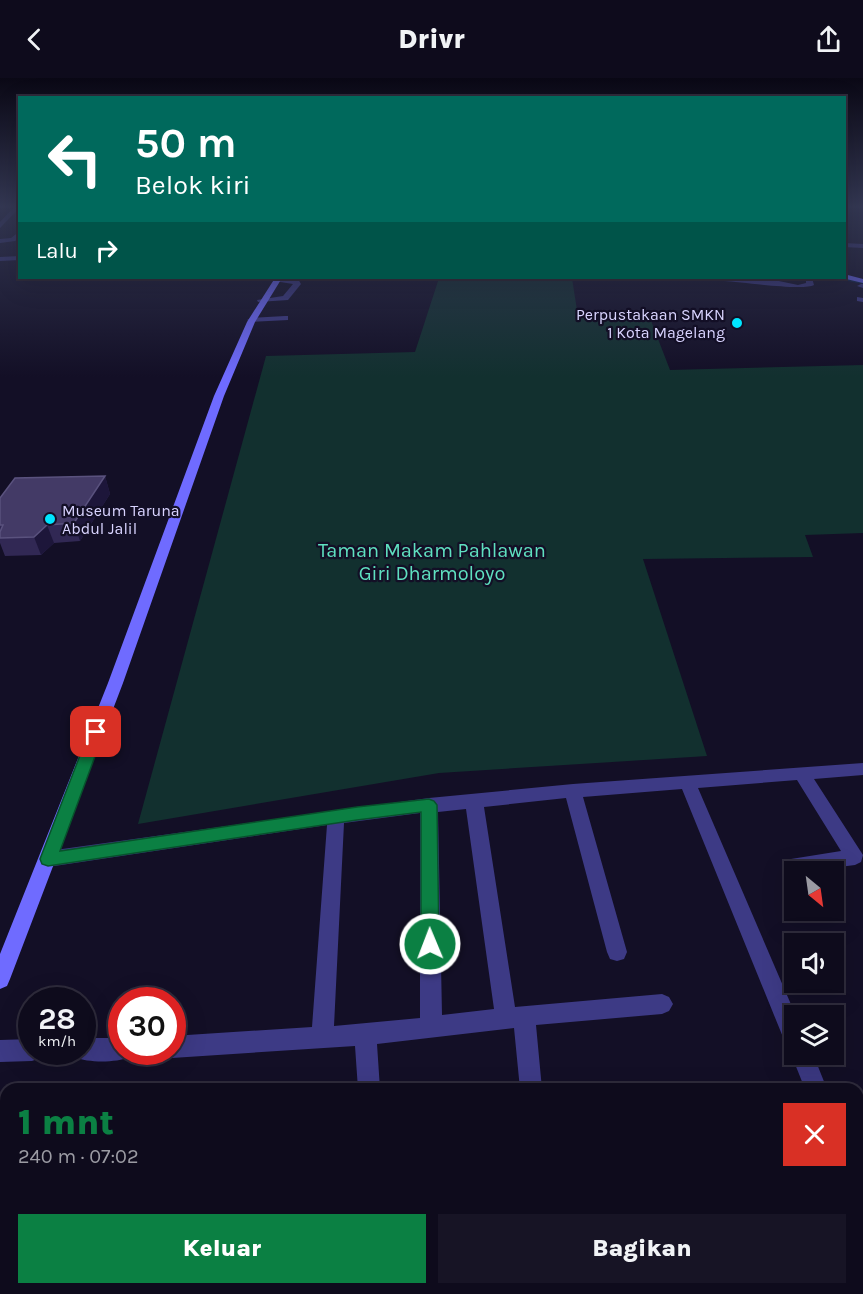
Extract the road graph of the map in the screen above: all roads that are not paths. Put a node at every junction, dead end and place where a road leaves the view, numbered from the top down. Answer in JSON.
{"nodes":[{"id":1,"x":846,"y":277,"type":"edge"},
{"id":2,"x":276,"y":279,"type":"edge"},
{"id":3,"x":283,"y":279,"type":"edge"},
{"id":4,"x":724,"y":279,"type":"dead end"},
{"id":5,"x":809,"y":279,"type":"edge"},
{"id":6,"x":862,"y":284,"type":"edge"},
{"id":7,"x":261,"y":300,"type":"junction"},
{"id":8,"x":285,"y":318,"type":"dead end"},
{"id":9,"x":251,"y":320,"type":"junction"},
{"id":10,"x":863,"y":768,"type":"edge"},
{"id":11,"x":802,"y":775,"type":"junction"},
{"id":12,"x":687,"y":782,"type":"junction"},
{"id":13,"x":573,"y":792,"type":"junction"},
{"id":14,"x":474,"y":801,"type":"junction"},
{"id":15,"x":429,"y":805,"type":"junction"},
{"id":16,"x":336,"y":817,"type":"junction"},
{"id":17,"x":48,"y":859,"type":"junction"},
{"id":18,"x":822,"y":861,"type":"edge"},
{"id":19,"x":617,"y":952,"type":"dead end"},
{"id":20,"x":0,"y":979,"type":"edge"},
{"id":21,"x":662,"y":1004,"type":"dead end"},
{"id":22,"x":784,"y":1013,"type":"edge"},
{"id":23,"x":514,"y":1017,"type":"junction"},
{"id":24,"x":431,"y":1028,"type":"junction"},
{"id":25,"x":365,"y":1035,"type":"junction"},
{"id":26,"x":322,"y":1038,"type":"junction"},
{"id":27,"x":186,"y":1046,"type":"edge"},
{"id":28,"x":18,"y":1050,"type":"edge"},
{"id":29,"x":0,"y":1051,"type":"edge"},
{"id":30,"x":806,"y":1065,"type":"edge"},
{"id":31,"x":369,"y":1083,"type":"edge"},
{"id":32,"x":530,"y":1083,"type":"edge"},
{"id":33,"x":813,"y":1083,"type":"edge"}],
"edges":[{"from":1,"to":6,"type":"main road"},
{"from":2,"to":7,"type":"main road"},
{"from":3,"to":7,"type":"street"},
{"from":4,"to":5,"type":"street"},
{"from":7,"to":9,"type":"main road"},
{"from":8,"to":9,"type":"street"},
{"from":9,"to":17,"type":"main road"},
{"from":10,"to":11,"type":"street"},
{"from":11,"to":12,"type":"street"},
{"from":11,"to":18,"type":"street"},
{"from":12,"to":13,"type":"street"},
{"from":12,"to":22,"type":"street"},
{"from":13,"to":14,"type":"street"},
{"from":13,"to":19,"type":"street"},
{"from":14,"to":15,"type":"street"},
{"from":14,"to":23,"type":"street"},
{"from":15,"to":16,"type":"street"},
{"from":15,"to":24,"type":"street"},
{"from":16,"to":17,"type":"street"},
{"from":16,"to":26,"type":"street"},
{"from":17,"to":20,"type":"main road"},
{"from":21,"to":23,"type":"street"},
{"from":23,"to":24,"type":"street"},
{"from":23,"to":32,"type":"street"},
{"from":24,"to":25,"type":"street"},
{"from":25,"to":26,"type":"street"},
{"from":25,"to":31,"type":"street"},
{"from":26,"to":27,"type":"street"},
{"from":28,"to":29,"type":"street"},
{"from":30,"to":33,"type":"street"}]}
